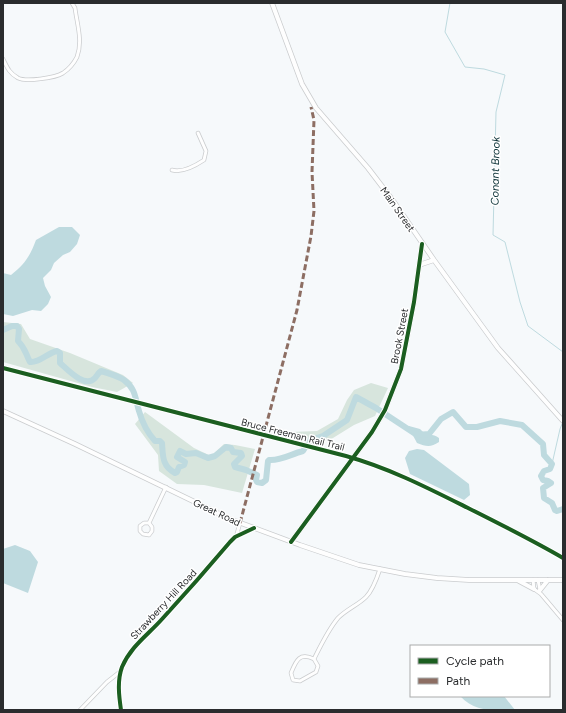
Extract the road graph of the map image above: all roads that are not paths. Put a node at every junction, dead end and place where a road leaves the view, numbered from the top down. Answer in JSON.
{"nodes":[{"id":1,"x":72,"y":3,"type":"edge"},
{"id":2,"x":272,"y":3,"type":"edge"},
{"id":3,"x":3,"y":59,"type":"edge"},
{"id":4,"x":198,"y":133,"type":"dead end"},
{"id":5,"x":172,"y":170,"type":"dead end"},
{"id":6,"x":422,"y":244,"type":"junction"},
{"id":7,"x":434,"y":260,"type":"junction"},
{"id":8,"x":419,"y":265,"type":"junction"},
{"id":9,"x":3,"y":411,"type":"edge"},
{"id":10,"x":563,"y":420,"type":"edge"},
{"id":11,"x":166,"y":487,"type":"junction"},
{"id":12,"x":149,"y":523,"type":"junction"},
{"id":13,"x":240,"y":523,"type":"junction"},
{"id":14,"x":254,"y":528,"type":"junction"},
{"id":15,"x":235,"y":537,"type":"junction"},
{"id":16,"x":291,"y":542,"type":"junction"},
{"id":17,"x":380,"y":569,"type":"junction"},
{"id":18,"x":516,"y":580,"type":"junction"},
{"id":19,"x":536,"y":580,"type":"junction"},
{"id":20,"x":548,"y":580,"type":"junction"},
{"id":21,"x":563,"y":580,"type":"edge"},
{"id":22,"x":534,"y":589,"type":"junction"},
{"id":23,"x":540,"y":592,"type":"junction"},
{"id":24,"x":563,"y":620,"type":"edge"},
{"id":25,"x":314,"y":659,"type":"junction"},
{"id":26,"x":121,"y":671,"type":"junction"},
{"id":27,"x":111,"y":679,"type":"junction"},
{"id":28,"x":119,"y":683,"type":"junction"},
{"id":29,"x":80,"y":710,"type":"edge"},
{"id":30,"x":121,"y":710,"type":"edge"}],
"edges":[{"from":1,"to":3,"type":"street"},
{"from":2,"to":6,"type":"main road","name":"Main Street"},
{"from":4,"to":5,"type":"street"},
{"from":6,"to":7,"type":"main road","name":"Main Street"},
{"from":6,"to":8,"type":"main road","name":"Brook Street"},
{"from":7,"to":8,"type":"main road"},
{"from":7,"to":10,"type":"main road","name":"Main Street"},
{"from":8,"to":16,"type":"main road","name":"Brook Street"},
{"from":9,"to":11,"type":"main road","name":"Great Road"},
{"from":11,"to":12,"type":"street"},
{"from":11,"to":13,"type":"main road","name":"Great Road"},
{"from":12,"to":12,"type":"street"},
{"from":13,"to":14,"type":"main road","name":"Great Road"},
{"from":13,"to":15,"type":"street","name":"Strawberry Hill Road"},
{"from":14,"to":15,"type":"street","name":"Strawberry Hill Road"},
{"from":14,"to":16,"type":"main road","name":"Great Road"},
{"from":15,"to":26,"type":"street","name":"Strawberry Hill Road"},
{"from":16,"to":17,"type":"main road","name":"Great Road"},
{"from":17,"to":18,"type":"main road","name":"Great Road"},
{"from":17,"to":25,"type":"street"},
{"from":18,"to":19,"type":"main road","name":"Great Road"},
{"from":18,"to":22,"type":"main road"},
{"from":19,"to":20,"type":"main road","name":"Great Road"},
{"from":19,"to":22,"type":"street"},
{"from":19,"to":23,"type":"street"},
{"from":20,"to":21,"type":"main road","name":"Great Road"},
{"from":20,"to":23,"type":"main road"},
{"from":22,"to":23,"type":"street"},
{"from":23,"to":24,"type":"street"},
{"from":25,"to":25,"type":"street"},
{"from":26,"to":27,"type":"street"},
{"from":26,"to":28,"type":"street","name":"Strawberry Hill Road"},
{"from":27,"to":28,"type":"street"},
{"from":27,"to":29,"type":"street"},
{"from":28,"to":30,"type":"street","name":"Strawberry Hill Road"}]}
